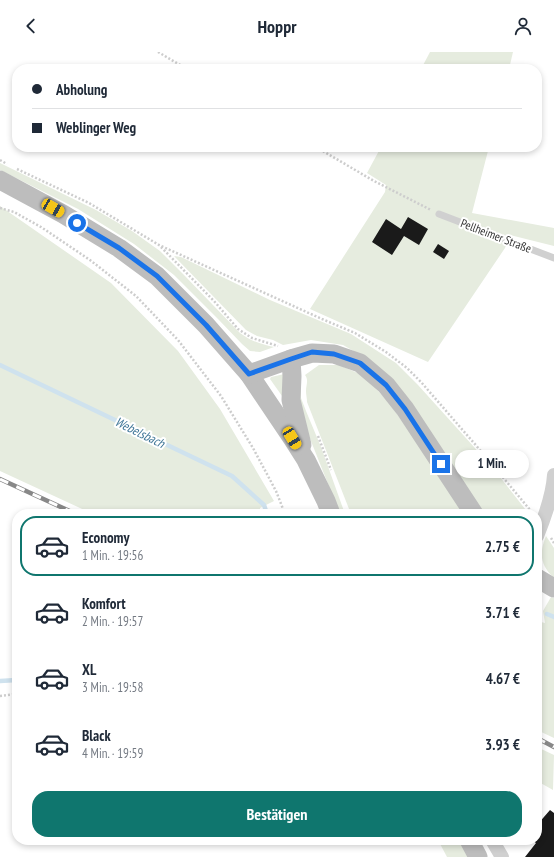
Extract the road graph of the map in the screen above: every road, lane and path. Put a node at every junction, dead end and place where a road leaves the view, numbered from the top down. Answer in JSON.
{"nodes":[{"id":1,"x":158,"y":52,"type":"edge"},
{"id":2,"x":178,"y":64,"type":"edge"},
{"id":3,"x":325,"y":152,"type":"edge"},
{"id":4,"x":0,"y":160,"type":"edge"},
{"id":5,"x":14,"y":167,"type":"dead end"},
{"id":6,"x":4,"y":172,"type":"edge"},
{"id":7,"x":0,"y":208,"type":"edge"},
{"id":8,"x":439,"y":214,"type":"joint"},
{"id":9,"x":159,"y":245,"type":"junction"},
{"id":10,"x":554,"y":258,"type":"edge"},
{"id":11,"x":291,"y":359,"type":"junction"},
{"id":12,"x":249,"y":374,"type":"junction"},
{"id":13,"x":318,"y":436,"type":"dead end"},
{"id":14,"x":306,"y":460,"type":"junction"},
{"id":15,"x":331,"y":472,"type":"dead end"},
{"id":16,"x":554,"y":474,"type":"edge"},
{"id":17,"x":283,"y":509,"type":"edge"},
{"id":18,"x":329,"y":509,"type":"edge"},
{"id":19,"x":471,"y":509,"type":"edge"},
{"id":20,"x":529,"y":509,"type":"edge"},
{"id":21,"x":542,"y":524,"type":"edge"},
{"id":22,"x":542,"y":581,"type":"edge"},
{"id":23,"x":554,"y":588,"type":"edge"},
{"id":24,"x":12,"y":695,"type":"edge"},
{"id":25,"x":0,"y":696,"type":"edge"},
{"id":26,"x":472,"y":845,"type":"edge"},
{"id":27,"x":495,"y":845,"type":"edge"},
{"id":28,"x":478,"y":857,"type":"edge"},
{"id":29,"x":502,"y":857,"type":"edge"}],
"edges":[{"from":1,"to":2,"type":"path"},
{"from":3,"to":8,"type":"path"},
{"from":4,"to":6,"type":"path"},
{"from":5,"to":9,"type":"path"},
{"from":6,"to":12,"type":"main road"},
{"from":7,"to":17,"type":"path"},
{"from":8,"to":10,"type":"lane","name":"Pellheimer Straße"},
{"from":9,"to":11,"type":"path"},
{"from":9,"to":20,"type":"path"},
{"from":11,"to":12,"type":"main road"},
{"from":11,"to":14,"type":"main road"},
{"from":11,"to":19,"type":"main road"},
{"from":12,"to":14,"type":"main road"},
{"from":13,"to":15,"type":"path"},
{"from":14,"to":18,"type":"main road"},
{"from":16,"to":21,"type":"street"},
{"from":22,"to":23,"type":"main road"},
{"from":24,"to":25,"type":"path"},
{"from":26,"to":28,"type":"main road"},
{"from":27,"to":29,"type":"street"}]}
